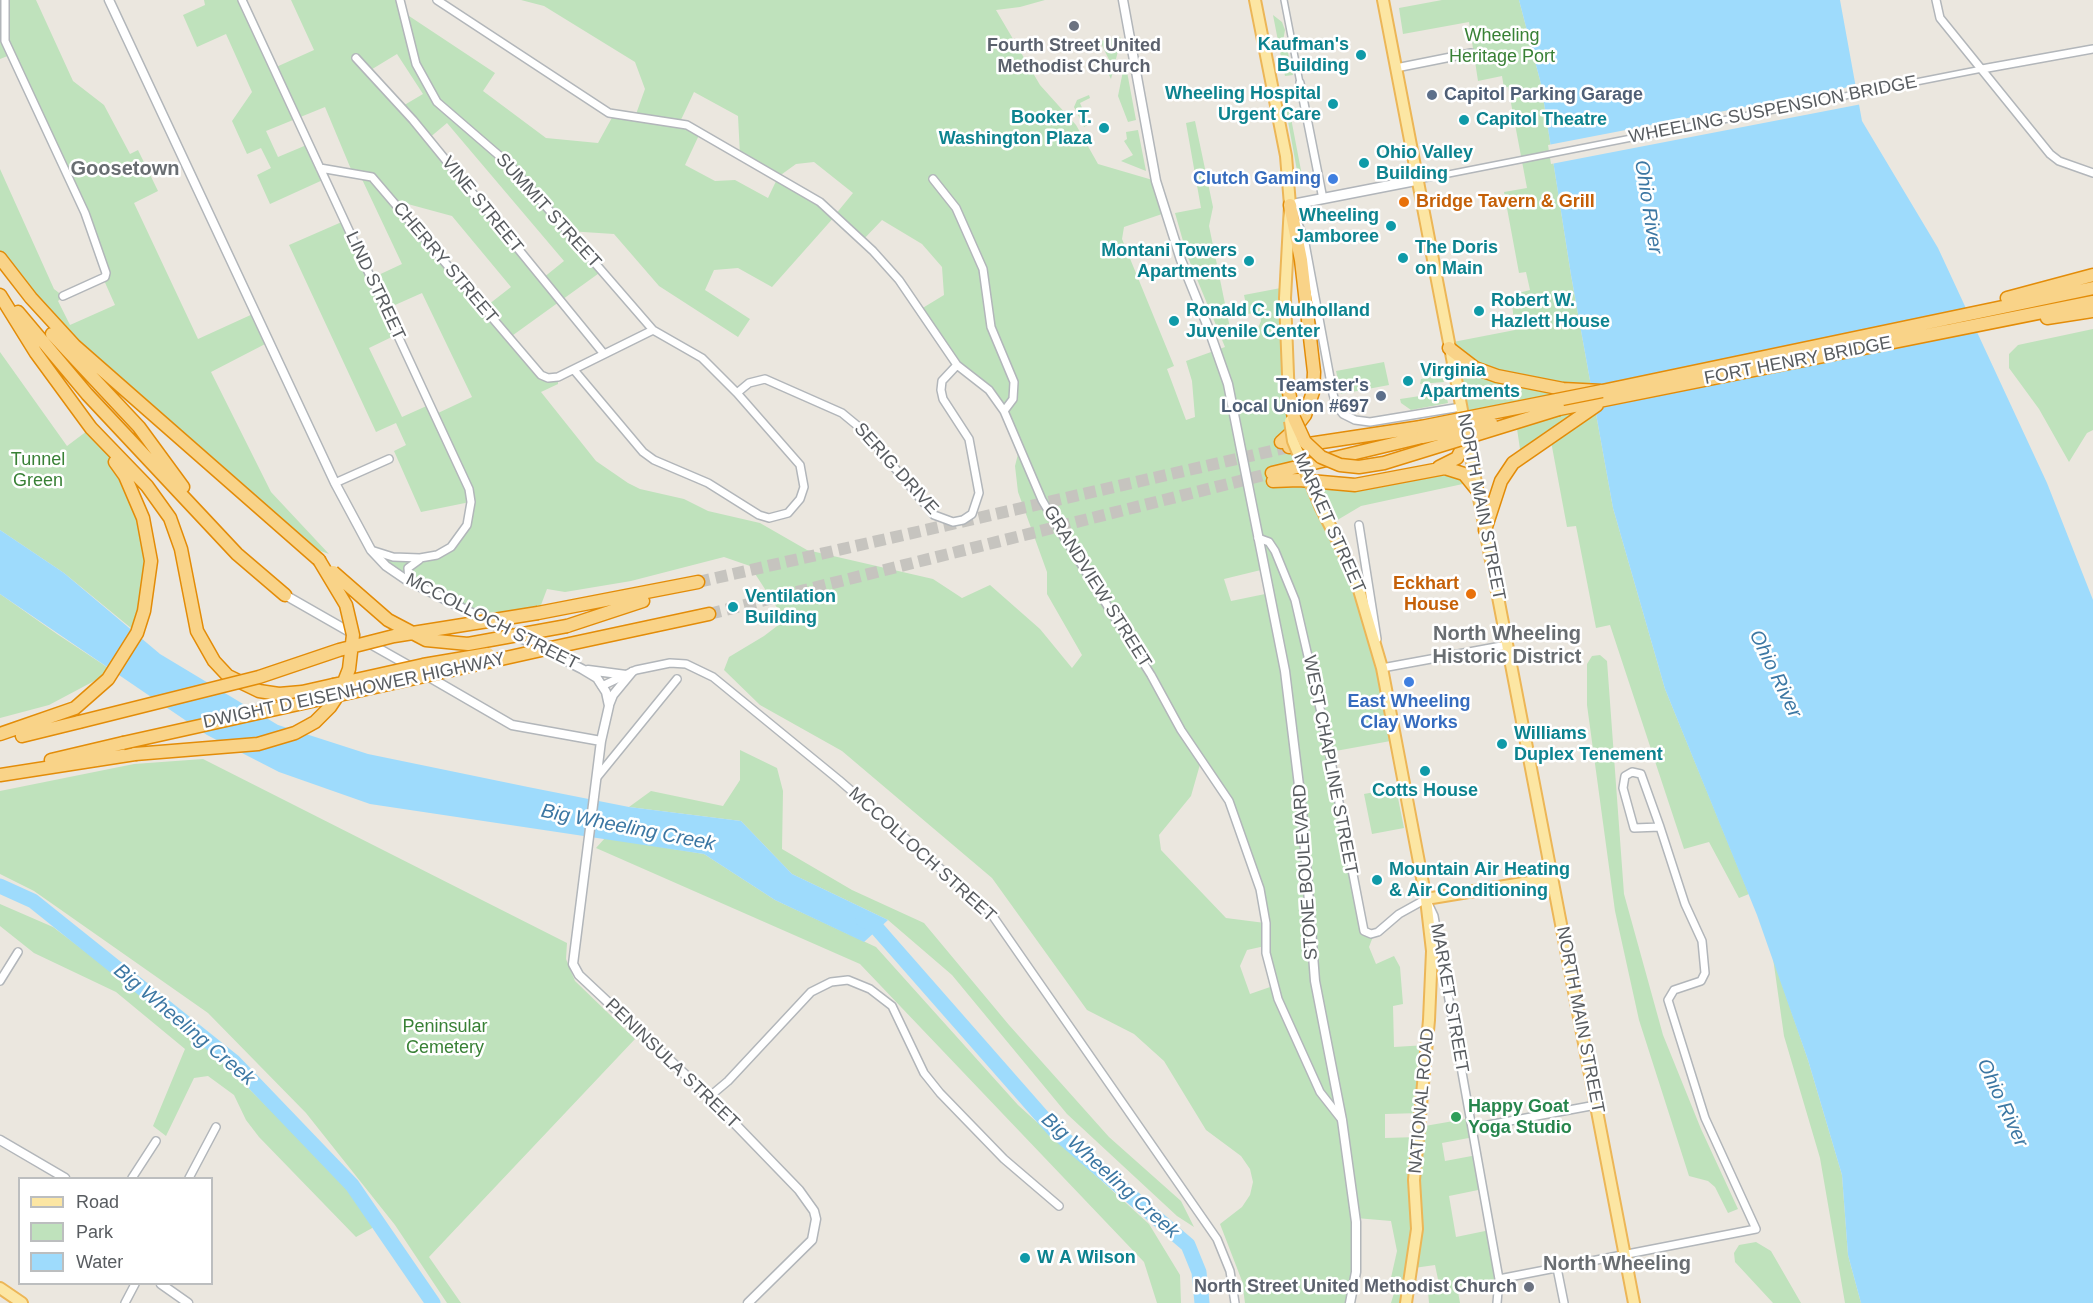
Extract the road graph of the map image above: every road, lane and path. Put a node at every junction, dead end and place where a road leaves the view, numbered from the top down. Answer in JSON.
{"nodes":[{"id":1,"x":5,"y":0,"type":"edge"},
{"id":2,"x":109,"y":0,"type":"edge"},
{"id":3,"x":242,"y":0,"type":"edge"},
{"id":4,"x":400,"y":0,"type":"edge"},
{"id":5,"x":437,"y":0,"type":"edge"},
{"id":6,"x":1123,"y":0,"type":"edge"},
{"id":7,"x":1255,"y":0,"type":"edge"},
{"id":8,"x":1284,"y":0,"type":"edge"},
{"id":9,"x":1383,"y":0,"type":"edge"},
{"id":10,"x":1936,"y":0,"type":"edge"},
{"id":11,"x":2093,"y":49,"type":"edge"},
{"id":12,"x":1471,"y":53,"type":"dead end"},
{"id":13,"x":357,"y":58,"type":"dead end"},
{"id":14,"x":1396,"y":68,"type":"junction"},
{"id":15,"x":1982,"y":69,"type":"junction"},
{"id":16,"x":1300,"y":84,"type":"joint"},
{"id":17,"x":320,"y":168,"type":"junction"},
{"id":18,"x":2093,"y":172,"type":"edge"},
{"id":19,"x":933,"y":179,"type":"dead end"},
{"id":20,"x":1418,"y":180,"type":"junction"},
{"id":21,"x":1323,"y":199,"type":"junction"},
{"id":22,"x":1290,"y":205,"type":"junction"},
{"id":23,"x":0,"y":258,"type":"edge"},
{"id":24,"x":0,"y":268,"type":"edge"},
{"id":25,"x":2093,"y":275,"type":"edge"},
{"id":26,"x":2093,"y":288,"type":"edge"},
{"id":27,"x":0,"y":293,"type":"edge"},
{"id":28,"x":63,"y":296,"type":"dead end"},
{"id":29,"x":2093,"y":302,"type":"edge"},
{"id":30,"x":2093,"y":312,"type":"edge"},
{"id":31,"x":1963,"y":313,"type":"junction"},
{"id":32,"x":1992,"y":322,"type":"junction"},
{"id":33,"x":653,"y":330,"type":"junction"},
{"id":34,"x":1449,"y":348,"type":"junction"},
{"id":35,"x":604,"y":354,"type":"junction"},
{"id":36,"x":957,"y":366,"type":"junction"},
{"id":37,"x":574,"y":370,"type":"junction"},
{"id":38,"x":1289,"y":392,"type":"joint"},
{"id":39,"x":738,"y":393,"type":"junction"},
{"id":40,"x":1603,"y":396,"type":"junction"},
{"id":41,"x":1461,"y":407,"type":"junction"},
{"id":42,"x":1560,"y":409,"type":"junction"},
{"id":43,"x":1004,"y":411,"type":"junction"},
{"id":44,"x":1292,"y":420,"type":"junction"},
{"id":45,"x":1421,"y":432,"type":"junction"},
{"id":46,"x":100,"y":438,"type":"junction"},
{"id":47,"x":1467,"y":439,"type":"junction"},
{"id":48,"x":388,"y":459,"type":"dead end"},
{"id":49,"x":1435,"y":469,"type":"junction"},
{"id":50,"x":335,"y":483,"type":"junction"},
{"id":51,"x":1477,"y":490,"type":"junction"},
{"id":52,"x":200,"y":513,"type":"junction"},
{"id":53,"x":1359,"y":525,"type":"dead end"},
{"id":54,"x":1485,"y":530,"type":"junction"},
{"id":55,"x":1258,"y":538,"type":"junction"},
{"id":56,"x":371,"y":550,"type":"junction"},
{"id":57,"x":426,"y":558,"type":"junction"},
{"id":58,"x":319,"y":560,"type":"junction"},
{"id":59,"x":409,"y":580,"type":"junction"},
{"id":60,"x":285,"y":595,"type":"joint"},
{"id":61,"x":709,"y":614,"type":"tunnel mouth"},
{"id":62,"x":1507,"y":645,"type":"junction"},
{"id":63,"x":546,"y":649,"type":"junction"},
{"id":64,"x":1381,"y":664,"type":"junction"},
{"id":65,"x":582,"y":669,"type":"junction"},
{"id":66,"x":629,"y":673,"type":"junction"},
{"id":67,"x":676,"y":679,"type":"dead end"},
{"id":68,"x":602,"y":686,"type":"junction"},
{"id":69,"x":609,"y":706,"type":"junction"},
{"id":70,"x":0,"y":734,"type":"edge"},
{"id":71,"x":0,"y":741,"type":"edge"},
{"id":72,"x":602,"y":741,"type":"junction"},
{"id":73,"x":0,"y":774,"type":"edge"},
{"id":74,"x":597,"y":780,"type":"junction"},
{"id":75,"x":1660,"y":827,"type":"junction"},
{"id":76,"x":1553,"y":878,"type":"junction"},
{"id":77,"x":1426,"y":899,"type":"junction"},
{"id":78,"x":18,"y":952,"type":"dead end"},
{"id":79,"x":0,"y":981,"type":"edge"},
{"id":80,"x":709,"y":1097,"type":"junction"},
{"id":81,"x":1596,"y":1105,"type":"junction"},
{"id":82,"x":1342,"y":1120,"type":"junction"},
{"id":83,"x":216,"y":1127,"type":"dead end"},
{"id":84,"x":1472,"y":1128,"type":"junction"},
{"id":85,"x":0,"y":1140,"type":"edge"},
{"id":86,"x":156,"y":1141,"type":"dead end"},
{"id":87,"x":62,"y":1177,"type":"edge"},
{"id":88,"x":133,"y":1177,"type":"edge"},
{"id":89,"x":190,"y":1177,"type":"edge"},
{"id":90,"x":1059,"y":1206,"type":"dead end"},
{"id":91,"x":1624,"y":1254,"type":"junction"},
{"id":92,"x":1557,"y":1268,"type":"junction"},
{"id":93,"x":1499,"y":1279,"type":"junction"},
{"id":94,"x":134,"y":1285,"type":"edge"},
{"id":95,"x":162,"y":1285,"type":"edge"},
{"id":96,"x":0,"y":1288,"type":"edge"},
{"id":97,"x":22,"y":1303,"type":"edge"},
{"id":98,"x":125,"y":1303,"type":"edge"},
{"id":99,"x":188,"y":1303,"type":"edge"},
{"id":100,"x":748,"y":1303,"type":"edge"},
{"id":101,"x":1235,"y":1303,"type":"edge"},
{"id":102,"x":1350,"y":1303,"type":"edge"},
{"id":103,"x":1406,"y":1303,"type":"edge"},
{"id":104,"x":1497,"y":1303,"type":"edge"},
{"id":105,"x":1564,"y":1303,"type":"edge"},
{"id":106,"x":1634,"y":1303,"type":"edge"}],
"edges":[{"from":1,"to":28,"type":"street"},
{"from":2,"to":50,"type":"street","name":"MCCOLLOCH STREET"},
{"from":3,"to":17,"type":"street","name":"LIND STREET"},
{"from":4,"to":33,"type":"street","name":"SUMMIT STREET"},
{"from":5,"to":36,"type":"street","name":"GRANDVIEW STREET"},
{"from":6,"to":55,"type":"street","name":"STONE BOULEVARD"},
{"from":7,"to":22,"type":"main road"},
{"from":8,"to":16,"type":"street"},
{"from":9,"to":14,"type":"main road","name":"NORTH MAIN STREET"},
{"from":10,"to":15,"type":"street"},
{"from":11,"to":15,"type":"street"},
{"from":12,"to":14,"type":"street"},
{"from":13,"to":35,"type":"street","name":"VINE STREET"},
{"from":14,"to":20,"type":"main road","name":"NORTH MAIN STREET"},
{"from":15,"to":18,"type":"street"},
{"from":15,"to":20,"type":"street","name":"WHEELING SUSPENSION BRIDGE"},
{"from":16,"to":21,"type":"street"},
{"from":17,"to":37,"type":"street","name":"CHERRY STREET"},
{"from":17,"to":57,"type":"street","name":"LIND STREET"},
{"from":19,"to":43,"type":"street"},
{"from":20,"to":21,"type":"main road"},
{"from":20,"to":34,"type":"main road","name":"NORTH MAIN STREET"},
{"from":21,"to":22,"type":"main road"},
{"from":22,"to":38,"type":"main road"},
{"from":22,"to":41,"type":"street"},
{"from":22,"to":45,"type":"highway"},
{"from":23,"to":58,"type":"highway"},
{"from":24,"to":52,"type":"highway"},
{"from":25,"to":31,"type":"highway"},
{"from":26,"to":31,"type":"highway"},
{"from":27,"to":46,"type":"highway"},
{"from":27,"to":52,"type":"highway"},
{"from":29,"to":32,"type":"highway"},
{"from":30,"to":32,"type":"highway"},
{"from":31,"to":40,"type":"highway","name":"FORT HENRY BRIDGE"},
{"from":32,"to":40,"type":"highway","name":"FORT HENRY BRIDGE"},
{"from":33,"to":35,"type":"street"},
{"from":33,"to":39,"type":"street","name":"SUMMIT STREET"},
{"from":34,"to":40,"type":"highway","bridge":true},
{"from":34,"to":41,"type":"main road","name":"NORTH MAIN STREET"},
{"from":35,"to":37,"type":"street"},
{"from":36,"to":39,"type":"street","name":"SERIG DRIVE"},
{"from":36,"to":43,"type":"street","name":"GRANDVIEW STREET"},
{"from":37,"to":39,"type":"street","name":"SUMMIT STREET"},
{"from":38,"to":44,"type":"highway"},
{"from":40,"to":42,"type":"highway"},
{"from":40,"to":45,"type":"highway","bridge":true},
{"from":40,"to":54,"type":"highway"},
{"from":41,"to":47,"type":"main road","name":"NORTH MAIN STREET"},
{"from":42,"to":44,"type":"highway","bridge":true},
{"from":42,"to":45,"type":"highway","bridge":true},
{"from":43,"to":82,"type":"street","name":"GRANDVIEW STREET"},
{"from":44,"to":64,"type":"main road","name":"MARKET STREET","bridge":true},
{"from":45,"to":49,"type":"highway"},
{"from":46,"to":63,"type":"highway","bridge":true},
{"from":46,"to":70,"type":"highway"},
{"from":47,"to":49,"type":"highway"},
{"from":47,"to":51,"type":"main road","name":"NORTH MAIN STREET"},
{"from":48,"to":50,"type":"street"},
{"from":49,"to":51,"type":"highway"},
{"from":50,"to":56,"type":"street","name":"MCCOLLOCH STREET"},
{"from":51,"to":54,"type":"main road","name":"NORTH MAIN STREET"},
{"from":52,"to":60,"type":"highway"},
{"from":53,"to":64,"type":"street","name":"MARKET STREET"},
{"from":54,"to":62,"type":"main road","name":"NORTH MAIN STREET"},
{"from":55,"to":77,"type":"street","name":"WEST CHAPLINE STREET"},
{"from":55,"to":82,"type":"street","name":"STONE BOULEVARD"},
{"from":56,"to":57,"type":"street","name":"LIND STREET"},
{"from":56,"to":59,"type":"street","name":"MCCOLLOCH STREET"},
{"from":57,"to":59,"type":"street","name":"LIND STREET"},
{"from":58,"to":71,"type":"highway","name":"DWIGHT D EISENHOWER HIGHWAY","bridge":true},
{"from":58,"to":73,"type":"highway","bridge":true},
{"from":59,"to":65,"type":"street","name":"MCCOLLOCH STREET"},
{"from":60,"to":72,"type":"street"},
{"from":61,"to":63,"type":"highway","name":"DWIGHT D EISENHOWER HIGHWAY"},
{"from":62,"to":64,"type":"street"},
{"from":62,"to":76,"type":"main road","name":"NORTH MAIN STREET"},
{"from":63,"to":73,"type":"highway","name":"DWIGHT D EISENHOWER HIGHWAY","bridge":true},
{"from":64,"to":77,"type":"main road","name":"MARKET STREET"},
{"from":65,"to":66,"type":"street"},
{"from":65,"to":68,"type":"street","name":"MCCOLLOCH STREET"},
{"from":66,"to":68,"type":"street","name":"MCCOLLOCH STREET"},
{"from":66,"to":69,"type":"street"},
{"from":66,"to":101,"type":"street","name":"MCCOLLOCH STREET"},
{"from":67,"to":74,"type":"street"},
{"from":68,"to":69,"type":"street"},
{"from":69,"to":72,"type":"street","name":"PENINSULA STREET"},
{"from":72,"to":74,"type":"street","name":"PENINSULA STREET"},
{"from":74,"to":80,"type":"street","name":"PENINSULA STREET"},
{"from":75,"to":75,"type":"street"},
{"from":75,"to":91,"type":"street"},
{"from":76,"to":77,"type":"main road"},
{"from":76,"to":81,"type":"main road","name":"NORTH MAIN STREET"},
{"from":77,"to":84,"type":"street","name":"MARKET STREET"},
{"from":77,"to":103,"type":"main road","name":"NATIONAL ROAD"},
{"from":78,"to":79,"type":"street"},
{"from":80,"to":90,"type":"street"},
{"from":80,"to":100,"type":"street","name":"PENINSULA STREET"},
{"from":81,"to":84,"type":"street"},
{"from":81,"to":91,"type":"main road","name":"NORTH MAIN STREET"},
{"from":82,"to":102,"type":"street","name":"STONE BOULEVARD"},
{"from":83,"to":89,"type":"street"},
{"from":84,"to":93,"type":"street","name":"MARKET STREET"},
{"from":85,"to":87,"type":"street"},
{"from":86,"to":88,"type":"street"},
{"from":91,"to":92,"type":"street"},
{"from":91,"to":106,"type":"main road","name":"NORTH MAIN STREET"},
{"from":92,"to":93,"type":"street"},
{"from":92,"to":105,"type":"street"},
{"from":93,"to":104,"type":"street","name":"MARKET STREET"},
{"from":94,"to":98,"type":"street"},
{"from":95,"to":99,"type":"street"},
{"from":96,"to":97,"type":"main road"}]}
